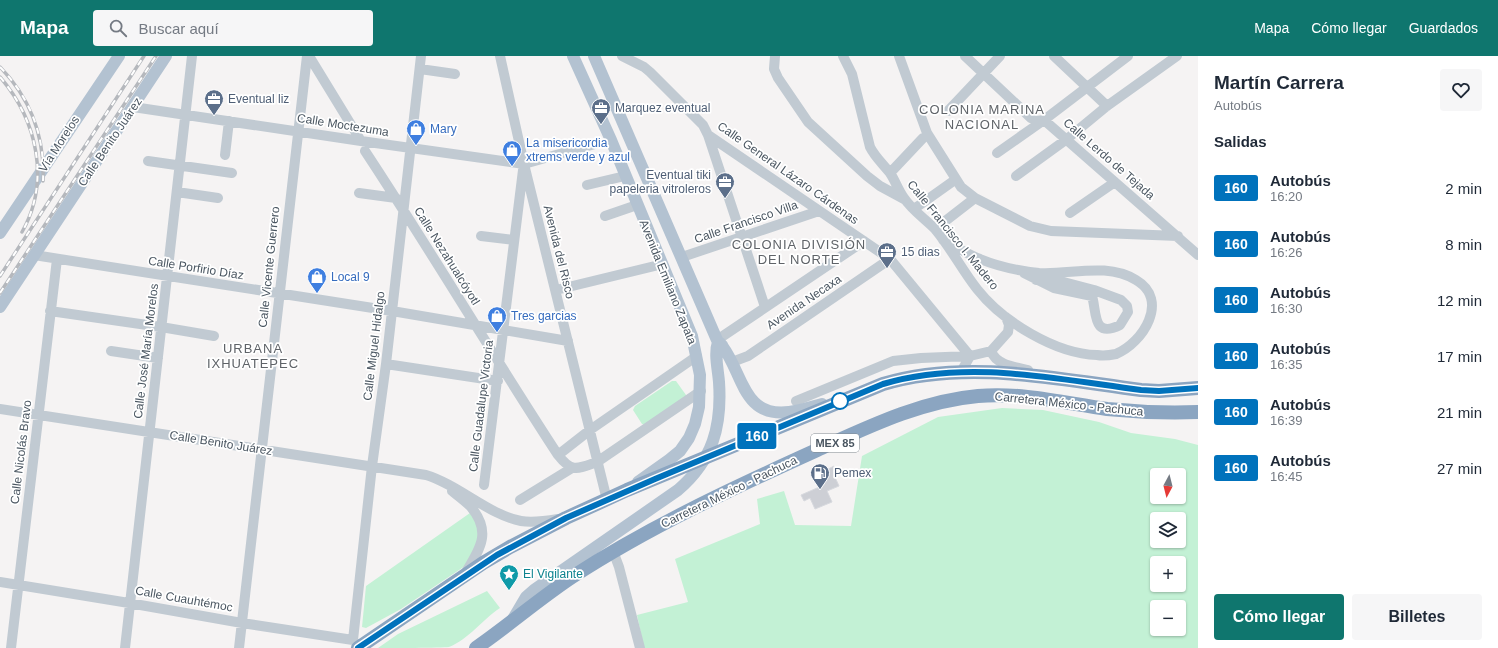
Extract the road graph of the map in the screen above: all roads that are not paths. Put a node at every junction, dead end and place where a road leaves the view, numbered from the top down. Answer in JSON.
{"nodes":[{"id":1,"x":119,"y":56,"type":"edge"},
{"id":2,"x":166,"y":56,"type":"edge"},
{"id":3,"x":192,"y":56,"type":"edge"},
{"id":4,"x":308,"y":56,"type":"edge"},
{"id":5,"x":421,"y":56,"type":"edge"},
{"id":6,"x":500,"y":56,"type":"edge"},
{"id":7,"x":573,"y":56,"type":"edge"},
{"id":8,"x":594,"y":56,"type":"edge"},
{"id":9,"x":622,"y":56,"type":"edge"},
{"id":10,"x":775,"y":56,"type":"edge"},
{"id":11,"x":843,"y":56,"type":"edge"},
{"id":12,"x":892,"y":56,"type":"edge"},
{"id":13,"x":899,"y":56,"type":"edge"},
{"id":14,"x":965,"y":56,"type":"edge"},
{"id":15,"x":1000,"y":56,"type":"edge"},
{"id":16,"x":1054,"y":56,"type":"edge"},
{"id":17,"x":1128,"y":56,"type":"edge"},
{"id":18,"x":1177,"y":56,"type":"edge"},
{"id":19,"x":420,"y":69,"type":"junction"},
{"id":20,"x":455,"y":74,"type":"dead end"},
{"id":21,"x":984,"y":74,"type":"junction"},
{"id":22,"x":1088,"y":87,"type":"junction"},
{"id":23,"x":1107,"y":106,"type":"junction"},
{"id":24,"x":133,"y":107,"type":"junction"},
{"id":25,"x":948,"y":111,"type":"dead end"},
{"id":26,"x":186,"y":115,"type":"junction"},
{"id":27,"x":1044,"y":120,"type":"junction"},
{"id":28,"x":229,"y":121,"type":"junction"},
{"id":29,"x":297,"y":131,"type":"junction"},
{"id":30,"x":708,"y":135,"type":"junction"},
{"id":31,"x":923,"y":138,"type":"junction"},
{"id":32,"x":1067,"y":139,"type":"junction"},
{"id":33,"x":361,"y":141,"type":"junction"},
{"id":34,"x":595,"y":144,"type":"dead end"},
{"id":35,"x":410,"y":148,"type":"junction"},
{"id":36,"x":365,"y":151,"type":"dead end"},
{"id":37,"x":997,"y":153,"type":"dead end"},
{"id":38,"x":225,"y":155,"type":"dead end"},
{"id":39,"x":840,"y":155,"type":"dead end"},
{"id":40,"x":148,"y":161,"type":"dead end"},
{"id":41,"x":524,"y":164,"type":"junction"},
{"id":42,"x":180,"y":166,"type":"junction"},
{"id":43,"x":232,"y":173,"type":"dead end"},
{"id":44,"x":890,"y":173,"type":"junction"},
{"id":45,"x":625,"y":176,"type":"junction"},
{"id":46,"x":1016,"y":176,"type":"dead end"},
{"id":47,"x":1115,"y":182,"type":"junction"},
{"id":48,"x":587,"y":185,"type":"dead end"},
{"id":49,"x":956,"y":185,"type":"junction"},
{"id":50,"x":177,"y":192,"type":"junction"},
{"id":51,"x":359,"y":192,"type":"dead end"},
{"id":52,"x":218,"y":198,"type":"dead end"},
{"id":53,"x":396,"y":198,"type":"junction"},
{"id":54,"x":975,"y":198,"type":"junction"},
{"id":55,"x":904,"y":199,"type":"junction"},
{"id":56,"x":637,"y":205,"type":"junction"},
{"id":57,"x":914,"y":209,"type":"junction"},
{"id":58,"x":819,"y":211,"type":"junction"},
{"id":59,"x":404,"y":212,"type":"junction"},
{"id":60,"x":1070,"y":213,"type":"dead end"},
{"id":61,"x":605,"y":216,"type":"dead end"},
{"id":62,"x":935,"y":229,"type":"junction"},
{"id":63,"x":0,"y":233,"type":"edge"},
{"id":64,"x":481,"y":236,"type":"dead end"},
{"id":65,"x":1178,"y":236,"type":"junction"},
{"id":66,"x":741,"y":237,"type":"junction"},
{"id":67,"x":514,"y":240,"type":"junction"},
{"id":68,"x":943,"y":240,"type":"junction"},
{"id":69,"x":864,"y":241,"type":"junction"},
{"id":70,"x":1198,"y":255,"type":"edge"},
{"id":71,"x":34,"y":256,"type":"junction"},
{"id":72,"x":682,"y":258,"type":"junction"},
{"id":73,"x":57,"y":259,"type":"junction"},
{"id":74,"x":890,"y":259,"type":"junction"},
{"id":75,"x":980,"y":259,"type":"junction"},
{"id":76,"x":663,"y":264,"type":"junction"},
{"id":77,"x":1018,"y":269,"type":"junction"},
{"id":78,"x":965,"y":273,"type":"junction"},
{"id":79,"x":168,"y":276,"type":"junction"},
{"id":80,"x":1036,"y":280,"type":"junction"},
{"id":81,"x":556,"y":290,"type":"junction"},
{"id":82,"x":279,"y":294,"type":"junction"},
{"id":83,"x":0,"y":307,"type":"edge"},
{"id":84,"x":765,"y":307,"type":"junction"},
{"id":85,"x":50,"y":311,"type":"junction"},
{"id":86,"x":392,"y":311,"type":"junction"},
{"id":87,"x":1006,"y":317,"type":"junction"},
{"id":88,"x":475,"y":324,"type":"junction"},
{"id":89,"x":161,"y":327,"type":"junction"},
{"id":90,"x":504,"y":330,"type":"junction"},
{"id":91,"x":214,"y":336,"type":"dead end"},
{"id":92,"x":568,"y":341,"type":"junction"},
{"id":93,"x":718,"y":341,"type":"junction"},
{"id":94,"x":111,"y":351,"type":"dead end"},
{"id":95,"x":991,"y":351,"type":"junction"},
{"id":96,"x":697,"y":356,"type":"junction"},
{"id":97,"x":970,"y":356,"type":"junction"},
{"id":98,"x":158,"y":358,"type":"junction"},
{"id":99,"x":732,"y":362,"type":"junction"},
{"id":100,"x":386,"y":364,"type":"junction"},
{"id":101,"x":500,"y":366,"type":"junction"},
{"id":102,"x":961,"y":372,"type":"junction"},
{"id":103,"x":1060,"y":379,"type":"junction"},
{"id":104,"x":498,"y":381,"type":"junction"},
{"id":105,"x":1198,"y":388,"type":"edge"},
{"id":106,"x":701,"y":391,"type":"junction"},
{"id":107,"x":856,"y":394,"type":"junction"},
{"id":108,"x":796,"y":401,"type":"dead end"},
{"id":109,"x":0,"y":409,"type":"edge"},
{"id":110,"x":1198,"y":412,"type":"edge"},
{"id":111,"x":38,"y":415,"type":"junction"},
{"id":112,"x":590,"y":430,"type":"junction"},
{"id":113,"x":150,"y":431,"type":"junction"},
{"id":114,"x":262,"y":449,"type":"junction"},
{"id":115,"x":558,"y":455,"type":"junction"},
{"id":116,"x":597,"y":462,"type":"junction"},
{"id":117,"x":372,"y":466,"type":"junction"},
{"id":118,"x":572,"y":468,"type":"junction"},
{"id":119,"x":442,"y":481,"type":"junction"},
{"id":120,"x":484,"y":485,"type":"dead end"},
{"id":121,"x":627,"y":490,"type":"junction"},
{"id":122,"x":520,"y":500,"type":"dead end"},
{"id":123,"x":607,"y":500,"type":"junction"},
{"id":124,"x":566,"y":518,"type":"junction"},
{"id":125,"x":613,"y":552,"type":"junction"},
{"id":126,"x":464,"y":576,"type":"junction"},
{"id":127,"x":0,"y":582,"type":"edge"},
{"id":128,"x":18,"y":585,"type":"junction"},
{"id":129,"x":129,"y":603,"type":"junction"},
{"id":130,"x":242,"y":623,"type":"junction"},
{"id":131,"x":510,"y":623,"type":"junction"},
{"id":132,"x":357,"y":645,"type":"edge"},
{"id":133,"x":11,"y":648,"type":"edge"},
{"id":134,"x":125,"y":648,"type":"edge"},
{"id":135,"x":239,"y":648,"type":"edge"},
{"id":136,"x":476,"y":648,"type":"edge"},
{"id":137,"x":640,"y":648,"type":"edge"}],
"edges":[{"from":1,"to":63,"type":"main road","name":"Vía Morelos"},
{"from":2,"to":24,"type":"main road","name":"Calle Benito Juárez"},
{"from":3,"to":26,"type":"street","name":"Calle José María Morelos"},
{"from":4,"to":29,"type":"street","name":"Calle Vicente Guerrero"},
{"from":4,"to":33,"type":"street"},
{"from":5,"to":19,"type":"street","name":"Calle Miguel Hidalgo"},
{"from":6,"to":41,"type":"street","name":"Avenida del Risco"},
{"from":7,"to":45,"type":"main road","name":"Avenida Emiliano Zapata"},
{"from":8,"to":72,"type":"main road","name":"Avenida Emiliano Zapata"},
{"from":9,"to":30,"type":"street","name":"Calle General Lázaro Cárdenas"},
{"from":10,"to":55,"type":"street"},
{"from":11,"to":44,"type":"street","name":"Calle Francisco I. Madero"},
{"from":12,"to":31,"type":"street"},
{"from":13,"to":49,"type":"street"},
{"from":14,"to":21,"type":"street","name":"Calle Lerdo de Tejada"},
{"from":15,"to":21,"type":"street"},
{"from":16,"to":22,"type":"street"},
{"from":17,"to":22,"type":"street"},
{"from":18,"to":23,"type":"street"},
{"from":19,"to":20,"type":"street"},
{"from":19,"to":35,"type":"street","name":"Calle Miguel Hidalgo"},
{"from":21,"to":25,"type":"street"},
{"from":21,"to":27,"type":"street","name":"Calle Lerdo de Tejada"},
{"from":22,"to":23,"type":"street"},
{"from":22,"to":27,"type":"street"},
{"from":23,"to":32,"type":"street"},
{"from":24,"to":26,"type":"street","name":"Calle Moctezuma"},
{"from":24,"to":71,"type":"main road","name":"Calle Benito Juárez"},
{"from":26,"to":28,"type":"street","name":"Calle Moctezuma"},
{"from":26,"to":42,"type":"street","name":"Calle José María Morelos"},
{"from":27,"to":32,"type":"street","name":"Calle Lerdo de Tejada"},
{"from":27,"to":37,"type":"street"},
{"from":28,"to":29,"type":"street","name":"Calle Moctezuma"},
{"from":28,"to":38,"type":"street"},
{"from":29,"to":33,"type":"street","name":"Calle Moctezuma"},
{"from":29,"to":82,"type":"street","name":"Calle Vicente Guerrero"},
{"from":30,"to":58,"type":"street","name":"Calle General Lázaro Cárdenas"},
{"from":30,"to":66,"type":"street"},
{"from":31,"to":44,"type":"street"},
{"from":31,"to":49,"type":"street"},
{"from":32,"to":46,"type":"street"},
{"from":32,"to":47,"type":"street","name":"Calle Lerdo de Tejada"},
{"from":33,"to":35,"type":"street","name":"Calle Moctezuma"},
{"from":34,"to":41,"type":"street","name":"Calle Moctezuma"},
{"from":35,"to":41,"type":"street","name":"Calle Moctezuma"},
{"from":35,"to":59,"type":"street","name":"Calle Miguel Hidalgo"},
{"from":36,"to":53,"type":"street","name":"Calle Nezahualcóyotl"},
{"from":39,"to":57,"type":"street"},
{"from":40,"to":42,"type":"street"},
{"from":41,"to":67,"type":"street","name":"Calle Guadalupe Victoria"},
{"from":41,"to":81,"type":"street","name":"Avenida del Risco"},
{"from":42,"to":43,"type":"street"},
{"from":42,"to":50,"type":"street","name":"Calle José María Morelos"},
{"from":44,"to":55,"type":"street","name":"Calle Francisco I. Madero"},
{"from":45,"to":48,"type":"street"},
{"from":45,"to":56,"type":"main road","name":"Avenida Emiliano Zapata"},
{"from":47,"to":60,"type":"street"},
{"from":47,"to":65,"type":"street","name":"Calle Lerdo de Tejada"},
{"from":49,"to":54,"type":"street"},
{"from":49,"to":57,"type":"street"},
{"from":50,"to":52,"type":"street"},
{"from":50,"to":79,"type":"street","name":"Calle José María Morelos"},
{"from":51,"to":53,"type":"street"},
{"from":53,"to":59,"type":"street","name":"Calle Nezahualcóyotl"},
{"from":54,"to":62,"type":"street"},
{"from":54,"to":65,"type":"street"},
{"from":55,"to":57,"type":"street","name":"Calle Francisco I. Madero"},
{"from":56,"to":61,"type":"street"},
{"from":56,"to":76,"type":"main road","name":"Avenida Emiliano Zapata"},
{"from":57,"to":62,"type":"street","name":"Calle Francisco I. Madero"},
{"from":58,"to":66,"type":"street","name":"Calle Francisco Villa"},
{"from":58,"to":69,"type":"street","name":"Calle General Lázaro Cárdenas"},
{"from":59,"to":86,"type":"street","name":"Calle Miguel Hidalgo"},
{"from":59,"to":88,"type":"street","name":"Calle Nezahualcóyotl"},
{"from":62,"to":68,"type":"street","name":"Calle Francisco I. Madero"},
{"from":64,"to":67,"type":"street"},
{"from":65,"to":70,"type":"street","name":"Calle Lerdo de Tejada"},
{"from":66,"to":72,"type":"street","name":"Calle Francisco Villa"},
{"from":66,"to":84,"type":"street"},
{"from":67,"to":90,"type":"street","name":"Calle Guadalupe Victoria"},
{"from":68,"to":75,"type":"street"},
{"from":68,"to":78,"type":"street","name":"Calle Francisco I. Madero"},
{"from":69,"to":74,"type":"street","name":"Calle General Lázaro Cárdenas"},
{"from":69,"to":84,"type":"street","name":"Avenida Necaxa"},
{"from":71,"to":73,"type":"street","name":"Calle Porfirio Díaz"},
{"from":71,"to":83,"type":"main road","name":"Calle Benito Juárez"},
{"from":72,"to":93,"type":"main road","name":"Avenida Emiliano Zapata"},
{"from":73,"to":79,"type":"street","name":"Calle Porfirio Díaz"},
{"from":73,"to":85,"type":"street","name":"Calle Nicolás Bravo"},
{"from":74,"to":97,"type":"street","name":"Calle General Lázaro Cárdenas"},
{"from":74,"to":99,"type":"street","name":"Avenida Necaxa"},
{"from":75,"to":77,"type":"street"},
{"from":75,"to":78,"type":"street"},
{"from":76,"to":81,"type":"street"},
{"from":76,"to":96,"type":"main road","name":"Avenida Emiliano Zapata"},
{"from":77,"to":80,"type":"street"},
{"from":77,"to":87,"type":"street","name":"Calle Francisco I. Madero"},
{"from":78,"to":87,"type":"street","name":"Calle Francisco I. Madero"},
{"from":79,"to":82,"type":"street","name":"Calle Porfirio Díaz"},
{"from":79,"to":89,"type":"street","name":"Calle José María Morelos"},
{"from":80,"to":80,"type":"street"},
{"from":81,"to":92,"type":"street","name":"Avenida del Risco"},
{"from":82,"to":86,"type":"street","name":"Calle Porfirio Díaz"},
{"from":82,"to":114,"type":"street","name":"Calle Vicente Guerrero"},
{"from":84,"to":93,"type":"street","name":"Avenida Necaxa"},
{"from":85,"to":89,"type":"street"},
{"from":85,"to":111,"type":"street","name":"Calle Nicolás Bravo"},
{"from":86,"to":88,"type":"street","name":"Calle Porfirio Díaz"},
{"from":86,"to":100,"type":"street","name":"Calle Miguel Hidalgo"},
{"from":87,"to":95,"type":"street"},
{"from":88,"to":90,"type":"street","name":"Calle Porfirio Díaz"},
{"from":88,"to":101,"type":"street","name":"Calle Nezahualcóyotl"},
{"from":89,"to":91,"type":"street"},
{"from":89,"to":98,"type":"street","name":"Calle José María Morelos"},
{"from":90,"to":92,"type":"street","name":"Calle Porfirio Díaz"},
{"from":90,"to":101,"type":"street","name":"Calle Guadalupe Victoria"},
{"from":92,"to":112,"type":"street","name":"Avenida del Risco"},
{"from":93,"to":99,"type":"main road"},
{"from":93,"to":131,"type":"main road"},
{"from":94,"to":98,"type":"street"},
{"from":95,"to":97,"type":"street"},
{"from":95,"to":103,"type":"street"},
{"from":96,"to":106,"type":"main road","name":"Avenida Emiliano Zapata"},
{"from":96,"to":112,"type":"street"},
{"from":97,"to":102,"type":"street"},
{"from":97,"to":108,"type":"street"},
{"from":98,"to":113,"type":"street","name":"Calle José María Morelos"},
{"from":99,"to":107,"type":"main road"},
{"from":100,"to":104,"type":"street"},
{"from":100,"to":117,"type":"street","name":"Calle Miguel Hidalgo"},
{"from":101,"to":104,"type":"street","name":"Calle Guadalupe Victoria"},
{"from":101,"to":115,"type":"street","name":"Calle Nezahualcóyotl"},
{"from":102,"to":103,"type":"highway","name":"Carretera México - Pachuca"},
{"from":102,"to":107,"type":"highway","name":"Carretera México - Pachuca"},
{"from":103,"to":105,"type":"highway","name":"Carretera México - Pachuca"},
{"from":104,"to":120,"type":"street","name":"Calle Guadalupe Victoria"},
{"from":106,"to":116,"type":"street"},
{"from":106,"to":121,"type":"main road","name":"Avenida Emiliano Zapata"},
{"from":107,"to":121,"type":"highway","name":"Carretera México - Pachuca"},
{"from":109,"to":111,"type":"street","name":"Calle Benito Juárez"},
{"from":110,"to":125,"type":"highway","name":"Carretera México - Pachuca","number":"MEX 85"},
{"from":111,"to":113,"type":"street","name":"Calle Benito Juárez"},
{"from":111,"to":128,"type":"street","name":"Calle Nicolás Bravo"},
{"from":112,"to":115,"type":"street"},
{"from":112,"to":116,"type":"street","name":"Avenida del Risco"},
{"from":113,"to":114,"type":"street","name":"Calle Benito Juárez"},
{"from":113,"to":129,"type":"street","name":"Calle José María Morelos"},
{"from":114,"to":117,"type":"street","name":"Calle Benito Juárez"},
{"from":114,"to":130,"type":"street","name":"Calle Vicente Guerrero"},
{"from":115,"to":118,"type":"street","name":"Calle Nezahualcóyotl"},
{"from":116,"to":118,"type":"street"},
{"from":116,"to":123,"type":"street","name":"Avenida del Risco"},
{"from":117,"to":119,"type":"street","name":"Calle Benito Juárez"},
{"from":117,"to":132,"type":"street","name":"Calle Miguel Hidalgo"},
{"from":118,"to":122,"type":"street"},
{"from":119,"to":124,"type":"street","name":"Calle Benito Juárez"},
{"from":119,"to":126,"type":"street","name":"Calle Benito Juárez"},
{"from":121,"to":123,"type":"highway","name":"Carretera México - Pachuca"},
{"from":123,"to":124,"type":"highway","name":"Carretera México - Pachuca"},
{"from":124,"to":126,"type":"highway","name":"Carretera México - Pachuca"},
{"from":125,"to":131,"type":"highway","name":"Carretera México - Pachuca","number":"MEX 85"},
{"from":125,"to":137,"type":"street"},
{"from":126,"to":132,"type":"highway","name":"Carretera México - Pachuca"},
{"from":127,"to":128,"type":"street","name":"Calle Cuauhtémoc"},
{"from":128,"to":129,"type":"street","name":"Calle Cuauhtémoc"},
{"from":128,"to":133,"type":"street","name":"Calle Nicolás Bravo"},
{"from":129,"to":130,"type":"street","name":"Calle Cuauhtémoc"},
{"from":129,"to":134,"type":"street","name":"Calle José María Morelos"},
{"from":130,"to":132,"type":"street","name":"Calle Cuauhtémoc"},
{"from":130,"to":135,"type":"street","name":"Calle Vicente Guerrero"},
{"from":131,"to":136,"type":"highway","name":"Carretera México - Pachuca","number":"MEX 85"}]}
